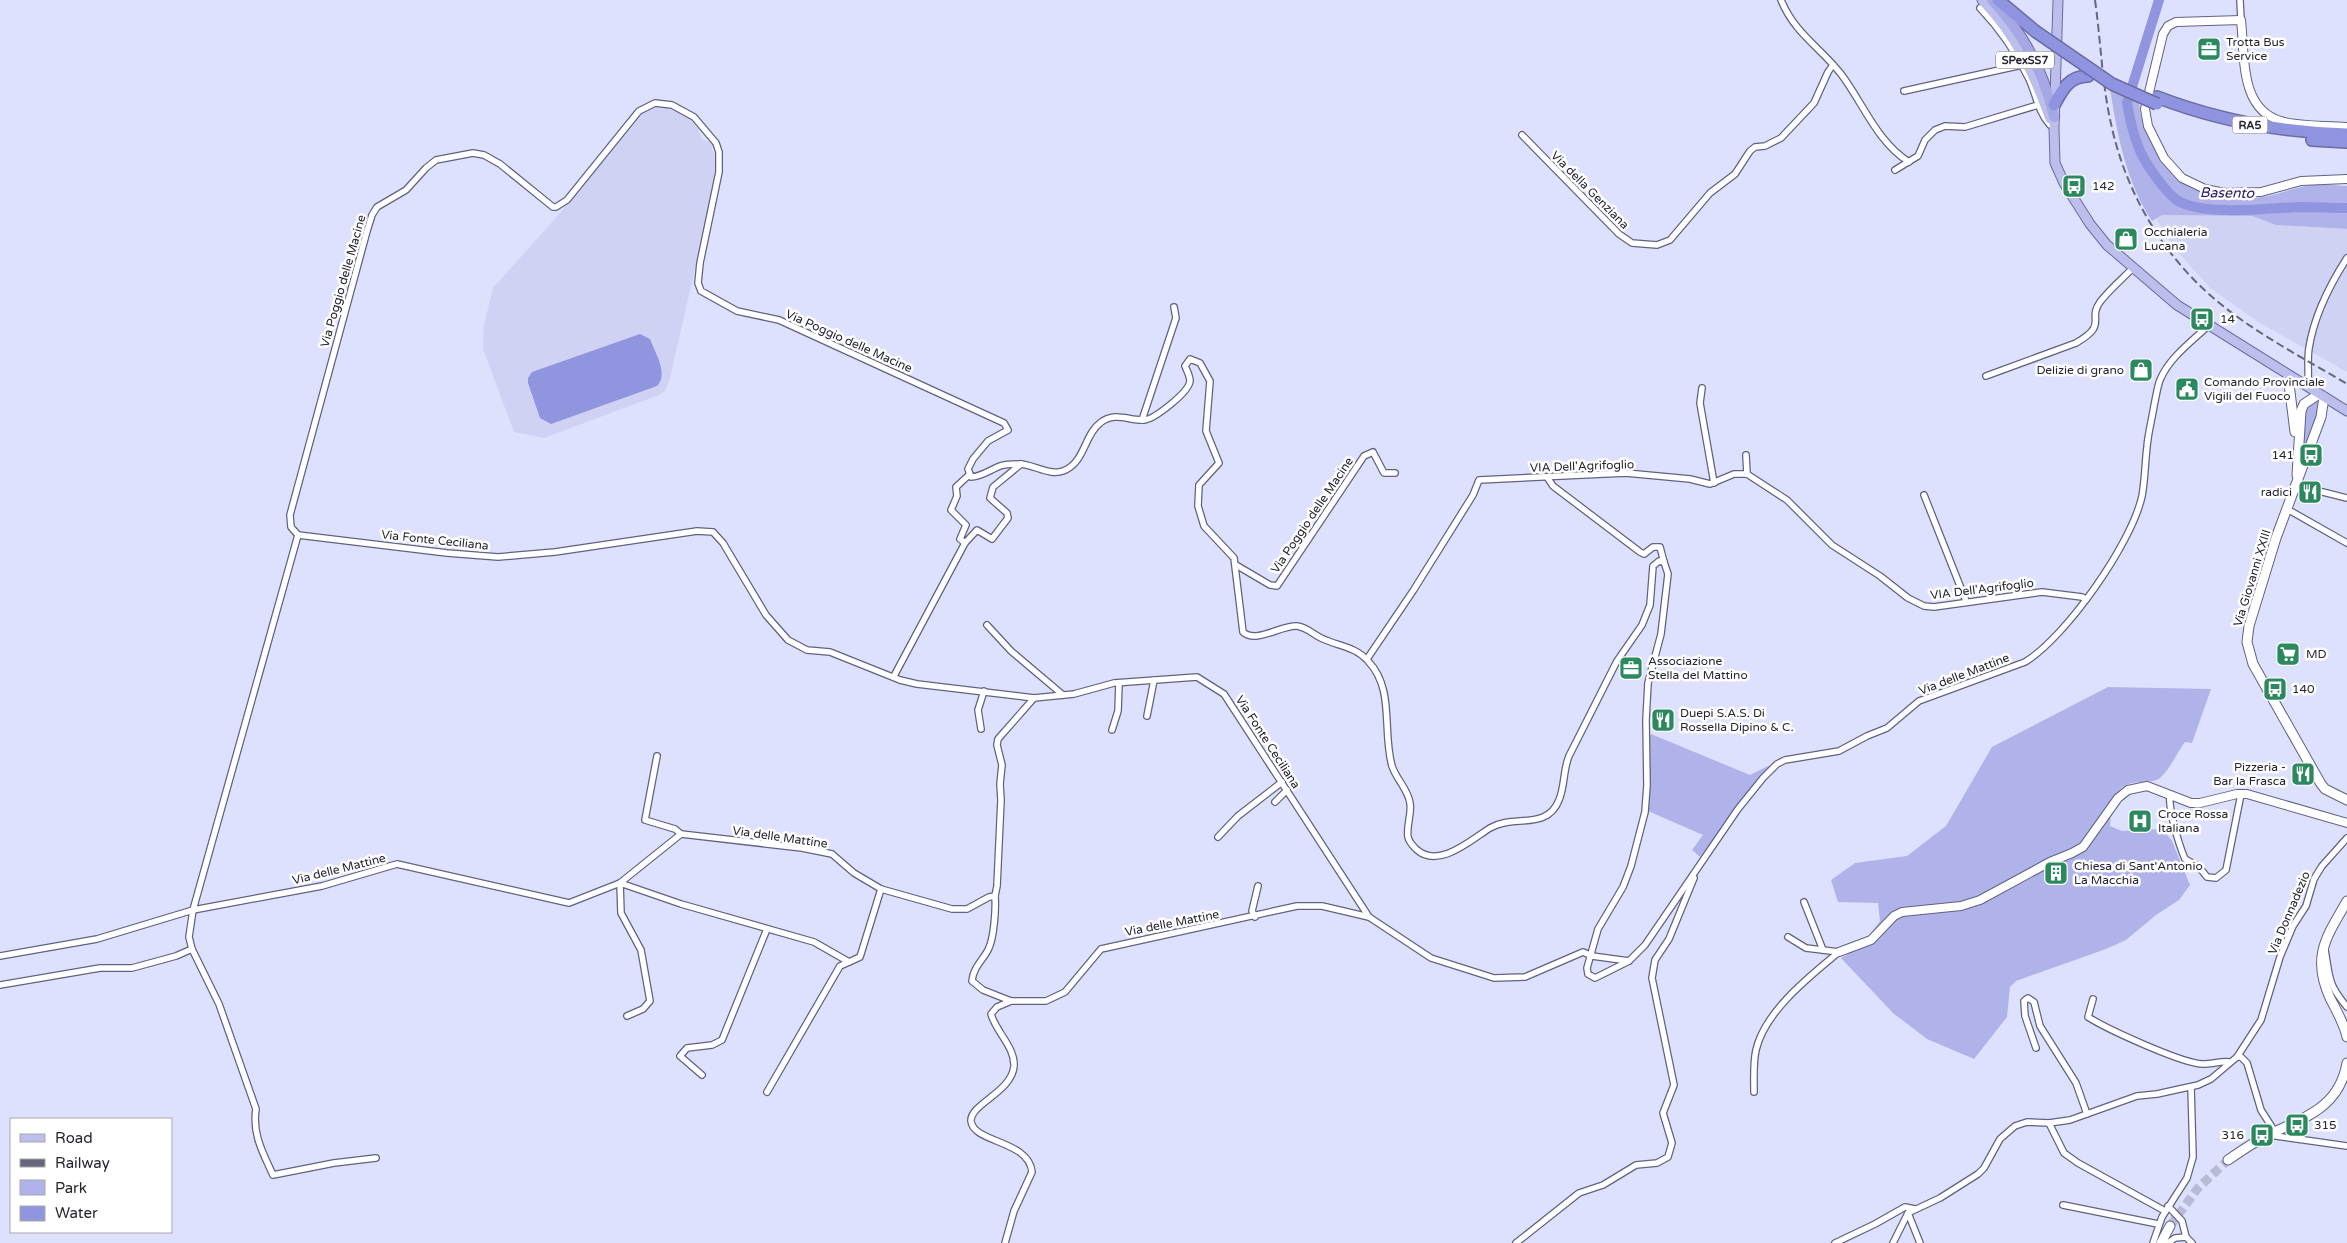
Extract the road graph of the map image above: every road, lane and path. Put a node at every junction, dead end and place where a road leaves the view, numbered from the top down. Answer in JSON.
{"nodes":[{"id":1,"x":1781,"y":0,"type":"edge"},
{"id":2,"x":1992,"y":0,"type":"edge"},
{"id":3,"x":1998,"y":0,"type":"edge"},
{"id":4,"x":2006,"y":0,"type":"edge"},
{"id":5,"x":2058,"y":0,"type":"edge"},
{"id":6,"x":2240,"y":0,"type":"edge"},
{"id":7,"x":1981,"y":4,"type":"edge"},
{"id":8,"x":2241,"y":20,"type":"junction"},
{"id":9,"x":2037,"y":29,"type":"junction"},
{"id":10,"x":1833,"y":65,"type":"junction"},
{"id":11,"x":2022,"y":65,"type":"junction"},
{"id":12,"x":2112,"y":84,"type":"junction"},
{"id":13,"x":1904,"y":91,"type":"dead end"},
{"id":14,"x":2157,"y":101,"type":"junction"},
{"id":15,"x":2038,"y":105,"type":"junction"},
{"id":16,"x":2054,"y":111,"type":"junction"},
{"id":17,"x":2347,"y":127,"type":"edge"},
{"id":18,"x":2054,"y":128,"type":"junction"},
{"id":19,"x":2347,"y":134,"type":"edge"},
{"id":20,"x":1522,"y":135,"type":"dead end"},
{"id":21,"x":2347,"y":142,"type":"edge"},
{"id":22,"x":1909,"y":162,"type":"junction"},
{"id":23,"x":1895,"y":170,"type":"dead end"},
{"id":24,"x":2347,"y":179,"type":"edge"},
{"id":25,"x":2347,"y":258,"type":"edge"},
{"id":26,"x":2133,"y":268,"type":"junction"},
{"id":27,"x":1174,"y":307,"type":"dead end"},
{"id":28,"x":2208,"y":326,"type":"junction"},
{"id":29,"x":1986,"y":376,"type":"dead end"},
{"id":30,"x":2288,"y":376,"type":"junction"},
{"id":31,"x":1702,"y":388,"type":"dead end"},
{"id":32,"x":2308,"y":388,"type":"junction"},
{"id":33,"x":2322,"y":396,"type":"junction"},
{"id":34,"x":2347,"y":411,"type":"edge"},
{"id":35,"x":2321,"y":417,"type":"junction"},
{"id":36,"x":1142,"y":420,"type":"junction"},
{"id":37,"x":1746,"y":455,"type":"dead end"},
{"id":38,"x":2298,"y":455,"type":"junction"},
{"id":39,"x":1020,"y":464,"type":"junction"},
{"id":40,"x":1396,"y":473,"type":"dead end"},
{"id":41,"x":1747,"y":474,"type":"junction"},
{"id":42,"x":969,"y":475,"type":"junction"},
{"id":43,"x":1547,"y":478,"type":"junction"},
{"id":44,"x":1714,"y":483,"type":"junction"},
{"id":45,"x":2296,"y":484,"type":"junction"},
{"id":46,"x":1924,"y":495,"type":"dead end"},
{"id":47,"x":2347,"y":498,"type":"edge"},
{"id":48,"x":2287,"y":509,"type":"junction"},
{"id":49,"x":298,"y":535,"type":"junction"},
{"id":50,"x":965,"y":542,"type":"junction"},
{"id":51,"x":2347,"y":543,"type":"edge"},
{"id":52,"x":1664,"y":562,"type":"junction"},
{"id":53,"x":1236,"y":565,"type":"junction"},
{"id":54,"x":2086,"y":599,"type":"junction"},
{"id":55,"x":1966,"y":601,"type":"junction"},
{"id":56,"x":987,"y":625,"type":"dead end"},
{"id":57,"x":1367,"y":659,"type":"junction"},
{"id":58,"x":894,"y":676,"type":"junction"},
{"id":59,"x":1154,"y":680,"type":"junction"},
{"id":60,"x":1119,"y":683,"type":"junction"},
{"id":61,"x":984,"y":691,"type":"junction"},
{"id":62,"x":1064,"y":695,"type":"junction"},
{"id":63,"x":1034,"y":698,"type":"junction"},
{"id":64,"x":1147,"y":716,"type":"dead end"},
{"id":65,"x":980,"y":729,"type":"dead end"},
{"id":66,"x":1112,"y":730,"type":"dead end"},
{"id":67,"x":657,"y":756,"type":"dead end"},
{"id":68,"x":1282,"y":782,"type":"junction"},
{"id":69,"x":1287,"y":790,"type":"junction"},
{"id":70,"x":2170,"y":794,"type":"junction"},
{"id":71,"x":2241,"y":794,"type":"junction"},
{"id":72,"x":2347,"y":800,"type":"edge"},
{"id":73,"x":1276,"y":802,"type":"dead end"},
{"id":74,"x":2347,"y":818,"type":"edge"},
{"id":75,"x":681,"y":834,"type":"junction"},
{"id":76,"x":1218,"y":837,"type":"dead end"},
{"id":77,"x":2347,"y":838,"type":"edge"},
{"id":78,"x":1696,"y":872,"type":"junction"},
{"id":79,"x":620,"y":883,"type":"junction"},
{"id":80,"x":1258,"y":886,"type":"dead end"},
{"id":81,"x":881,"y":888,"type":"junction"},
{"id":82,"x":995,"y":896,"type":"junction"},
{"id":83,"x":2347,"y":901,"type":"edge"},
{"id":84,"x":1804,"y":902,"type":"dead end"},
{"id":85,"x":194,"y":910,"type":"junction"},
{"id":86,"x":1254,"y":917,"type":"junction"},
{"id":87,"x":1369,"y":917,"type":"junction"},
{"id":88,"x":767,"y":929,"type":"junction"},
{"id":89,"x":1788,"y":937,"type":"dead end"},
{"id":90,"x":2324,"y":942,"type":"junction"},
{"id":91,"x":192,"y":949,"type":"junction"},
{"id":92,"x":1823,"y":950,"type":"junction"},
{"id":93,"x":1839,"y":952,"type":"junction"},
{"id":94,"x":0,"y":956,"type":"edge"},
{"id":95,"x":1591,"y":957,"type":"junction"},
{"id":96,"x":1629,"y":961,"type":"junction"},
{"id":97,"x":849,"y":962,"type":"junction"},
{"id":98,"x":0,"y":984,"type":"edge"},
{"id":99,"x":2093,"y":999,"type":"dead end"},
{"id":100,"x":1011,"y":1001,"type":"junction"},
{"id":101,"x":2347,"y":1007,"type":"edge"},
{"id":102,"x":627,"y":1016,"type":"dead end"},
{"id":103,"x":2347,"y":1037,"type":"edge"},
{"id":104,"x":2036,"y":1048,"type":"dead end"},
{"id":105,"x":2237,"y":1057,"type":"junction"},
{"id":106,"x":2230,"y":1062,"type":"junction"},
{"id":107,"x":2347,"y":1063,"type":"edge"},
{"id":108,"x":702,"y":1075,"type":"dead end"},
{"id":109,"x":2191,"y":1087,"type":"junction"},
{"id":110,"x":767,"y":1092,"type":"dead end"},
{"id":111,"x":1754,"y":1092,"type":"dead end"},
{"id":112,"x":2087,"y":1114,"type":"junction"},
{"id":113,"x":2048,"y":1123,"type":"junction"},
{"id":114,"x":2272,"y":1134,"type":"junction"},
{"id":115,"x":2347,"y":1146,"type":"edge"},
{"id":116,"x":376,"y":1158,"type":"dead end"},
{"id":117,"x":2228,"y":1160,"type":"tunnel mouth"},
{"id":118,"x":2063,"y":1205,"type":"dead end"},
{"id":119,"x":1915,"y":1209,"type":"junction"},
{"id":120,"x":2167,"y":1209,"type":"junction"},
{"id":121,"x":1908,"y":1213,"type":"junction"},
{"id":122,"x":2158,"y":1224,"type":"junction"},
{"id":123,"x":2170,"y":1226,"type":"tunnel mouth"},
{"id":124,"x":2186,"y":1237,"type":"junction"},
{"id":125,"x":1005,"y":1243,"type":"edge"},
{"id":126,"x":1516,"y":1243,"type":"edge"},
{"id":127,"x":1835,"y":1243,"type":"edge"},
{"id":128,"x":1893,"y":1243,"type":"edge"},
{"id":129,"x":1920,"y":1243,"type":"edge"},
{"id":130,"x":2153,"y":1243,"type":"edge"},
{"id":131,"x":2161,"y":1243,"type":"edge"},
{"id":132,"x":2168,"y":1243,"type":"edge"},
{"id":133,"x":2192,"y":1243,"type":"edge"}],
"edges":[{"from":1,"to":10,"type":"street"},
{"from":2,"to":16,"type":"highway"},
{"from":3,"to":9,"type":"highway","number":"RA5"},
{"from":4,"to":9,"type":"highway","number":"RA5"},
{"from":5,"to":16,"type":"main road","number":"SPexSS7"},
{"from":6,"to":8,"type":"street"},
{"from":7,"to":11,"type":"street"},
{"from":7,"to":18,"type":"main road","number":"SPexSS7"},
{"from":8,"to":17,"type":"street"},
{"from":8,"to":24,"type":"street"},
{"from":9,"to":12,"type":"highway","number":"RA5","bridge":true},
{"from":9,"to":14,"type":"highway","number":"RA5"},
{"from":10,"to":20,"type":"street","name":"Via della Genziana"},
{"from":10,"to":22,"type":"street"},
{"from":11,"to":13,"type":"street"},
{"from":11,"to":15,"type":"street"},
{"from":12,"to":14,"type":"highway","number":"RA5","bridge":true},
{"from":12,"to":16,"type":"highway","bridge":true},
{"from":14,"to":19,"type":"highway","number":"RA5"},
{"from":14,"to":21,"type":"highway","number":"RA5"},
{"from":15,"to":18,"type":"street"},
{"from":15,"to":22,"type":"street"},
{"from":16,"to":18,"type":"main road","number":"SPexSS7"},
{"from":18,"to":26,"type":"main road","number":"SPexSS7"},
{"from":22,"to":23,"type":"street"},
{"from":25,"to":32,"type":"street"},
{"from":26,"to":28,"type":"main road","number":"SPexSS7"},
{"from":26,"to":29,"type":"street"},
{"from":27,"to":36,"type":"street"},
{"from":28,"to":30,"type":"main road","number":"SPexSS7"},
{"from":28,"to":54,"type":"street","name":"Via delle Mattine"},
{"from":30,"to":32,"type":"main road","number":"SPexSS7"},
{"from":30,"to":38,"type":"main road"},
{"from":31,"to":44,"type":"street"},
{"from":32,"to":33,"type":"main road","number":"SPexSS7"},
{"from":33,"to":34,"type":"main road","number":"SPexSS7"},
{"from":33,"to":35,"type":"main road"},
{"from":33,"to":38,"type":"main road"},
{"from":34,"to":35,"type":"main road"},
{"from":35,"to":45,"type":"main road"},
{"from":36,"to":39,"type":"street"},
{"from":36,"to":53,"type":"street","name":"Via Poggio delle Macine"},
{"from":37,"to":41,"type":"street"},
{"from":38,"to":45,"type":"main road"},
{"from":39,"to":42,"type":"street"},
{"from":39,"to":50,"type":"street"},
{"from":40,"to":53,"type":"street","name":"Via Poggio delle Macine"},
{"from":41,"to":44,"type":"street"},
{"from":41,"to":55,"type":"street","name":"VIA Dell'Agrifoglio"},
{"from":42,"to":49,"type":"street","name":"Via Poggio delle Macine"},
{"from":42,"to":50,"type":"street","name":"Via Poggio delle Macine"},
{"from":43,"to":44,"type":"street","name":"VIA Dell'Agrifoglio"},
{"from":43,"to":52,"type":"street"},
{"from":43,"to":57,"type":"street","name":"VIA Dell'Agrifoglio"},
{"from":45,"to":47,"type":"street"},
{"from":45,"to":48,"type":"main road","name":"Via Giovanni XXIII"},
{"from":46,"to":55,"type":"street"},
{"from":48,"to":51,"type":"street"},
{"from":48,"to":72,"type":"main road","name":"Via Giovanni XXIII"},
{"from":49,"to":58,"type":"street","name":"Via Fonte Ceciliana"},
{"from":49,"to":85,"type":"street"},
{"from":50,"to":58,"type":"street"},
{"from":52,"to":57,"type":"street","name":"Via Poggio delle Macine"},
{"from":52,"to":95,"type":"street"},
{"from":53,"to":57,"type":"street","name":"Via Poggio delle Macine"},
{"from":54,"to":55,"type":"street","name":"VIA Dell'Agrifoglio"},
{"from":54,"to":78,"type":"street","name":"Via delle Mattine"},
{"from":56,"to":62,"type":"street"},
{"from":58,"to":61,"type":"street","name":"Via Fonte Ceciliana"},
{"from":59,"to":60,"type":"street","name":"Via Fonte Ceciliana"},
{"from":59,"to":64,"type":"street"},
{"from":59,"to":68,"type":"street","name":"Via Fonte Ceciliana"},
{"from":60,"to":62,"type":"street","name":"Via Fonte Ceciliana"},
{"from":60,"to":66,"type":"street"},
{"from":61,"to":63,"type":"street","name":"Via Fonte Ceciliana"},
{"from":61,"to":65,"type":"street"},
{"from":62,"to":63,"type":"street","name":"Via Fonte Ceciliana"},
{"from":63,"to":82,"type":"street"},
{"from":67,"to":75,"type":"street"},
{"from":68,"to":69,"type":"street","name":"Via Fonte Ceciliana"},
{"from":68,"to":76,"type":"street"},
{"from":69,"to":73,"type":"street"},
{"from":69,"to":87,"type":"street","name":"Via Fonte Ceciliana"},
{"from":70,"to":71,"type":"street"},
{"from":70,"to":71,"type":"street"},
{"from":70,"to":93,"type":"street"},
{"from":71,"to":74,"type":"street"},
{"from":75,"to":79,"type":"street","name":"Via delle Mattine"},
{"from":75,"to":81,"type":"street","name":"Via delle Mattine"},
{"from":77,"to":105,"type":"street","name":"Via Donnadezio"},
{"from":78,"to":96,"type":"street","name":"Via delle Mattine"},
{"from":78,"to":126,"type":"street"},
{"from":79,"to":85,"type":"street","name":"Via delle Mattine"},
{"from":79,"to":88,"type":"street"},
{"from":79,"to":102,"type":"street"},
{"from":80,"to":86,"type":"street"},
{"from":81,"to":82,"type":"street","name":"Via delle Mattine"},
{"from":81,"to":97,"type":"street"},
{"from":82,"to":100,"type":"street","name":"Via delle Mattine"},
{"from":83,"to":90,"type":"main road"},
{"from":84,"to":92,"type":"street"},
{"from":85,"to":91,"type":"street"},
{"from":85,"to":94,"type":"street","name":"Via delle Mattine"},
{"from":86,"to":87,"type":"street","name":"Via delle Mattine"},
{"from":86,"to":100,"type":"street","name":"Via delle Mattine"},
{"from":87,"to":95,"type":"street","name":"Via delle Mattine"},
{"from":88,"to":97,"type":"street"},
{"from":88,"to":108,"type":"street"},
{"from":89,"to":92,"type":"street"},
{"from":90,"to":101,"type":"street"},
{"from":90,"to":103,"type":"main road"},
{"from":91,"to":98,"type":"street"},
{"from":91,"to":116,"type":"street"},
{"from":92,"to":93,"type":"street"},
{"from":93,"to":111,"type":"street"},
{"from":95,"to":96,"type":"street","name":"Via delle Mattine"},
{"from":95,"to":96,"type":"street","name":"Via delle Mattine"},
{"from":97,"to":110,"type":"street"},
{"from":99,"to":106,"type":"street"},
{"from":100,"to":125,"type":"street"},
{"from":104,"to":112,"type":"street"},
{"from":105,"to":106,"type":"street","name":"Via Donnadezio"},
{"from":105,"to":114,"type":"street"},
{"from":106,"to":109,"type":"street","name":"Via Donnadezio"},
{"from":107,"to":114,"type":"main road"},
{"from":109,"to":112,"type":"street","name":"Via Donnadezio"},
{"from":109,"to":120,"type":"street"},
{"from":112,"to":113,"type":"street","name":"Via Donnadezio"},
{"from":113,"to":119,"type":"street","name":"Via Donnadezio"},
{"from":113,"to":120,"type":"street"},
{"from":114,"to":115,"type":"street"},
{"from":114,"to":117,"type":"main road"},
{"from":118,"to":122,"type":"street"},
{"from":119,"to":121,"type":"street","name":"Via Donnadezio"},
{"from":119,"to":127,"type":"street","name":"Via Donnadezio"},
{"from":120,"to":122,"type":"street"},
{"from":120,"to":124,"type":"street"},
{"from":121,"to":128,"type":"street"},
{"from":121,"to":129,"type":"street"},
{"from":122,"to":130,"type":"street"},
{"from":123,"to":131,"type":"main road"},
{"from":124,"to":132,"type":"street"},
{"from":124,"to":133,"type":"street"}]}
